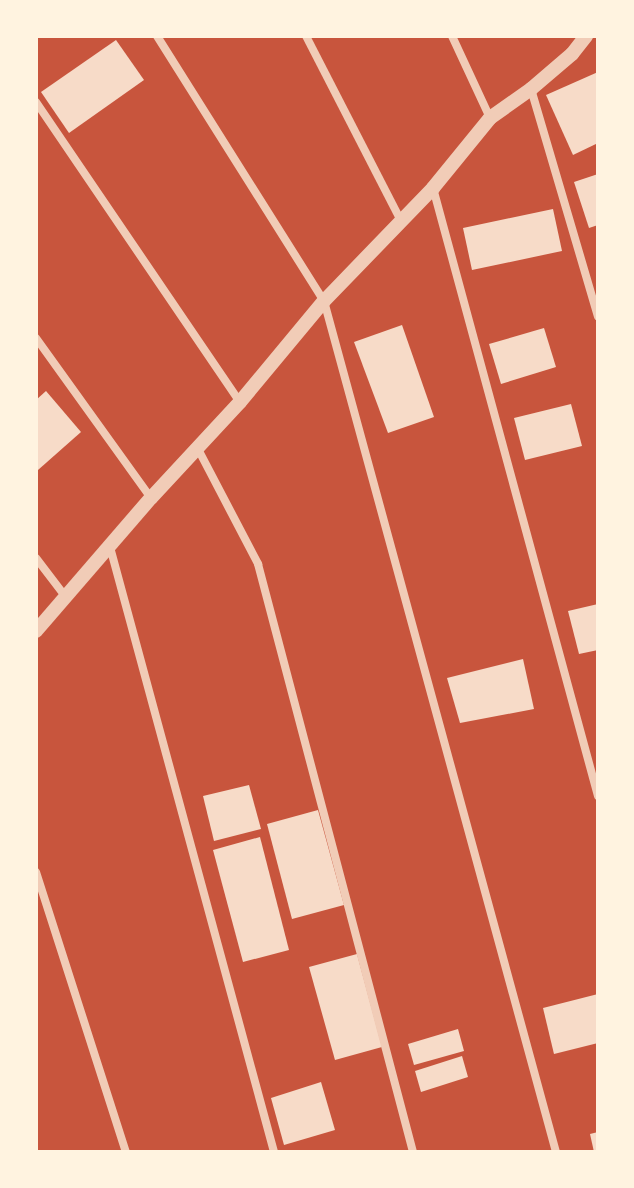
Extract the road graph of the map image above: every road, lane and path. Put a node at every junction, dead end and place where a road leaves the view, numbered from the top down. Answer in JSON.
{"nodes":[{"id":1,"x":157,"y":36,"type":"edge"},
{"id":2,"x":306,"y":36,"type":"edge"},
{"id":3,"x":452,"y":36,"type":"edge"},
{"id":4,"x":586,"y":36,"type":"edge"},
{"id":5,"x":531,"y":89,"type":"junction"},
{"id":6,"x":36,"y":102,"type":"edge"},
{"id":7,"x":490,"y":118,"type":"junction"},
{"id":8,"x":433,"y":188,"type":"junction"},
{"id":9,"x":402,"y":223,"type":"junction"},
{"id":10,"x":324,"y":301,"type":"junction"},
{"id":11,"x":598,"y":316,"type":"edge"},
{"id":12,"x":36,"y":338,"type":"edge"},
{"id":13,"x":240,"y":402,"type":"junction"},
{"id":14,"x":198,"y":449,"type":"junction"},
{"id":15,"x":151,"y":498,"type":"junction"},
{"id":16,"x":110,"y":547,"type":"junction"},
{"id":17,"x":36,"y":558,"type":"edge"},
{"id":18,"x":65,"y":596,"type":"junction"},
{"id":19,"x":36,"y":631,"type":"edge"},
{"id":20,"x":598,"y":796,"type":"edge"},
{"id":21,"x":36,"y":872,"type":"edge"},
{"id":22,"x":126,"y":1152,"type":"edge"},
{"id":23,"x":274,"y":1152,"type":"edge"},
{"id":24,"x":413,"y":1152,"type":"edge"},
{"id":25,"x":556,"y":1152,"type":"edge"}],
"edges":[{"from":1,"to":10,"type":"street"},
{"from":2,"to":9,"type":"street"},
{"from":3,"to":7,"type":"street"},
{"from":4,"to":5,"type":"street"},
{"from":5,"to":7,"type":"street"},
{"from":5,"to":11,"type":"street"},
{"from":6,"to":13,"type":"street"},
{"from":7,"to":8,"type":"street"},
{"from":8,"to":9,"type":"street"},
{"from":8,"to":20,"type":"street"},
{"from":9,"to":10,"type":"street"},
{"from":10,"to":13,"type":"street"},
{"from":10,"to":25,"type":"street"},
{"from":12,"to":15,"type":"street"},
{"from":13,"to":14,"type":"street"},
{"from":14,"to":15,"type":"street"},
{"from":14,"to":24,"type":"street"},
{"from":15,"to":16,"type":"street"},
{"from":16,"to":18,"type":"street"},
{"from":16,"to":23,"type":"street"},
{"from":17,"to":18,"type":"street"},
{"from":18,"to":19,"type":"street"},
{"from":21,"to":22,"type":"street"}]}
